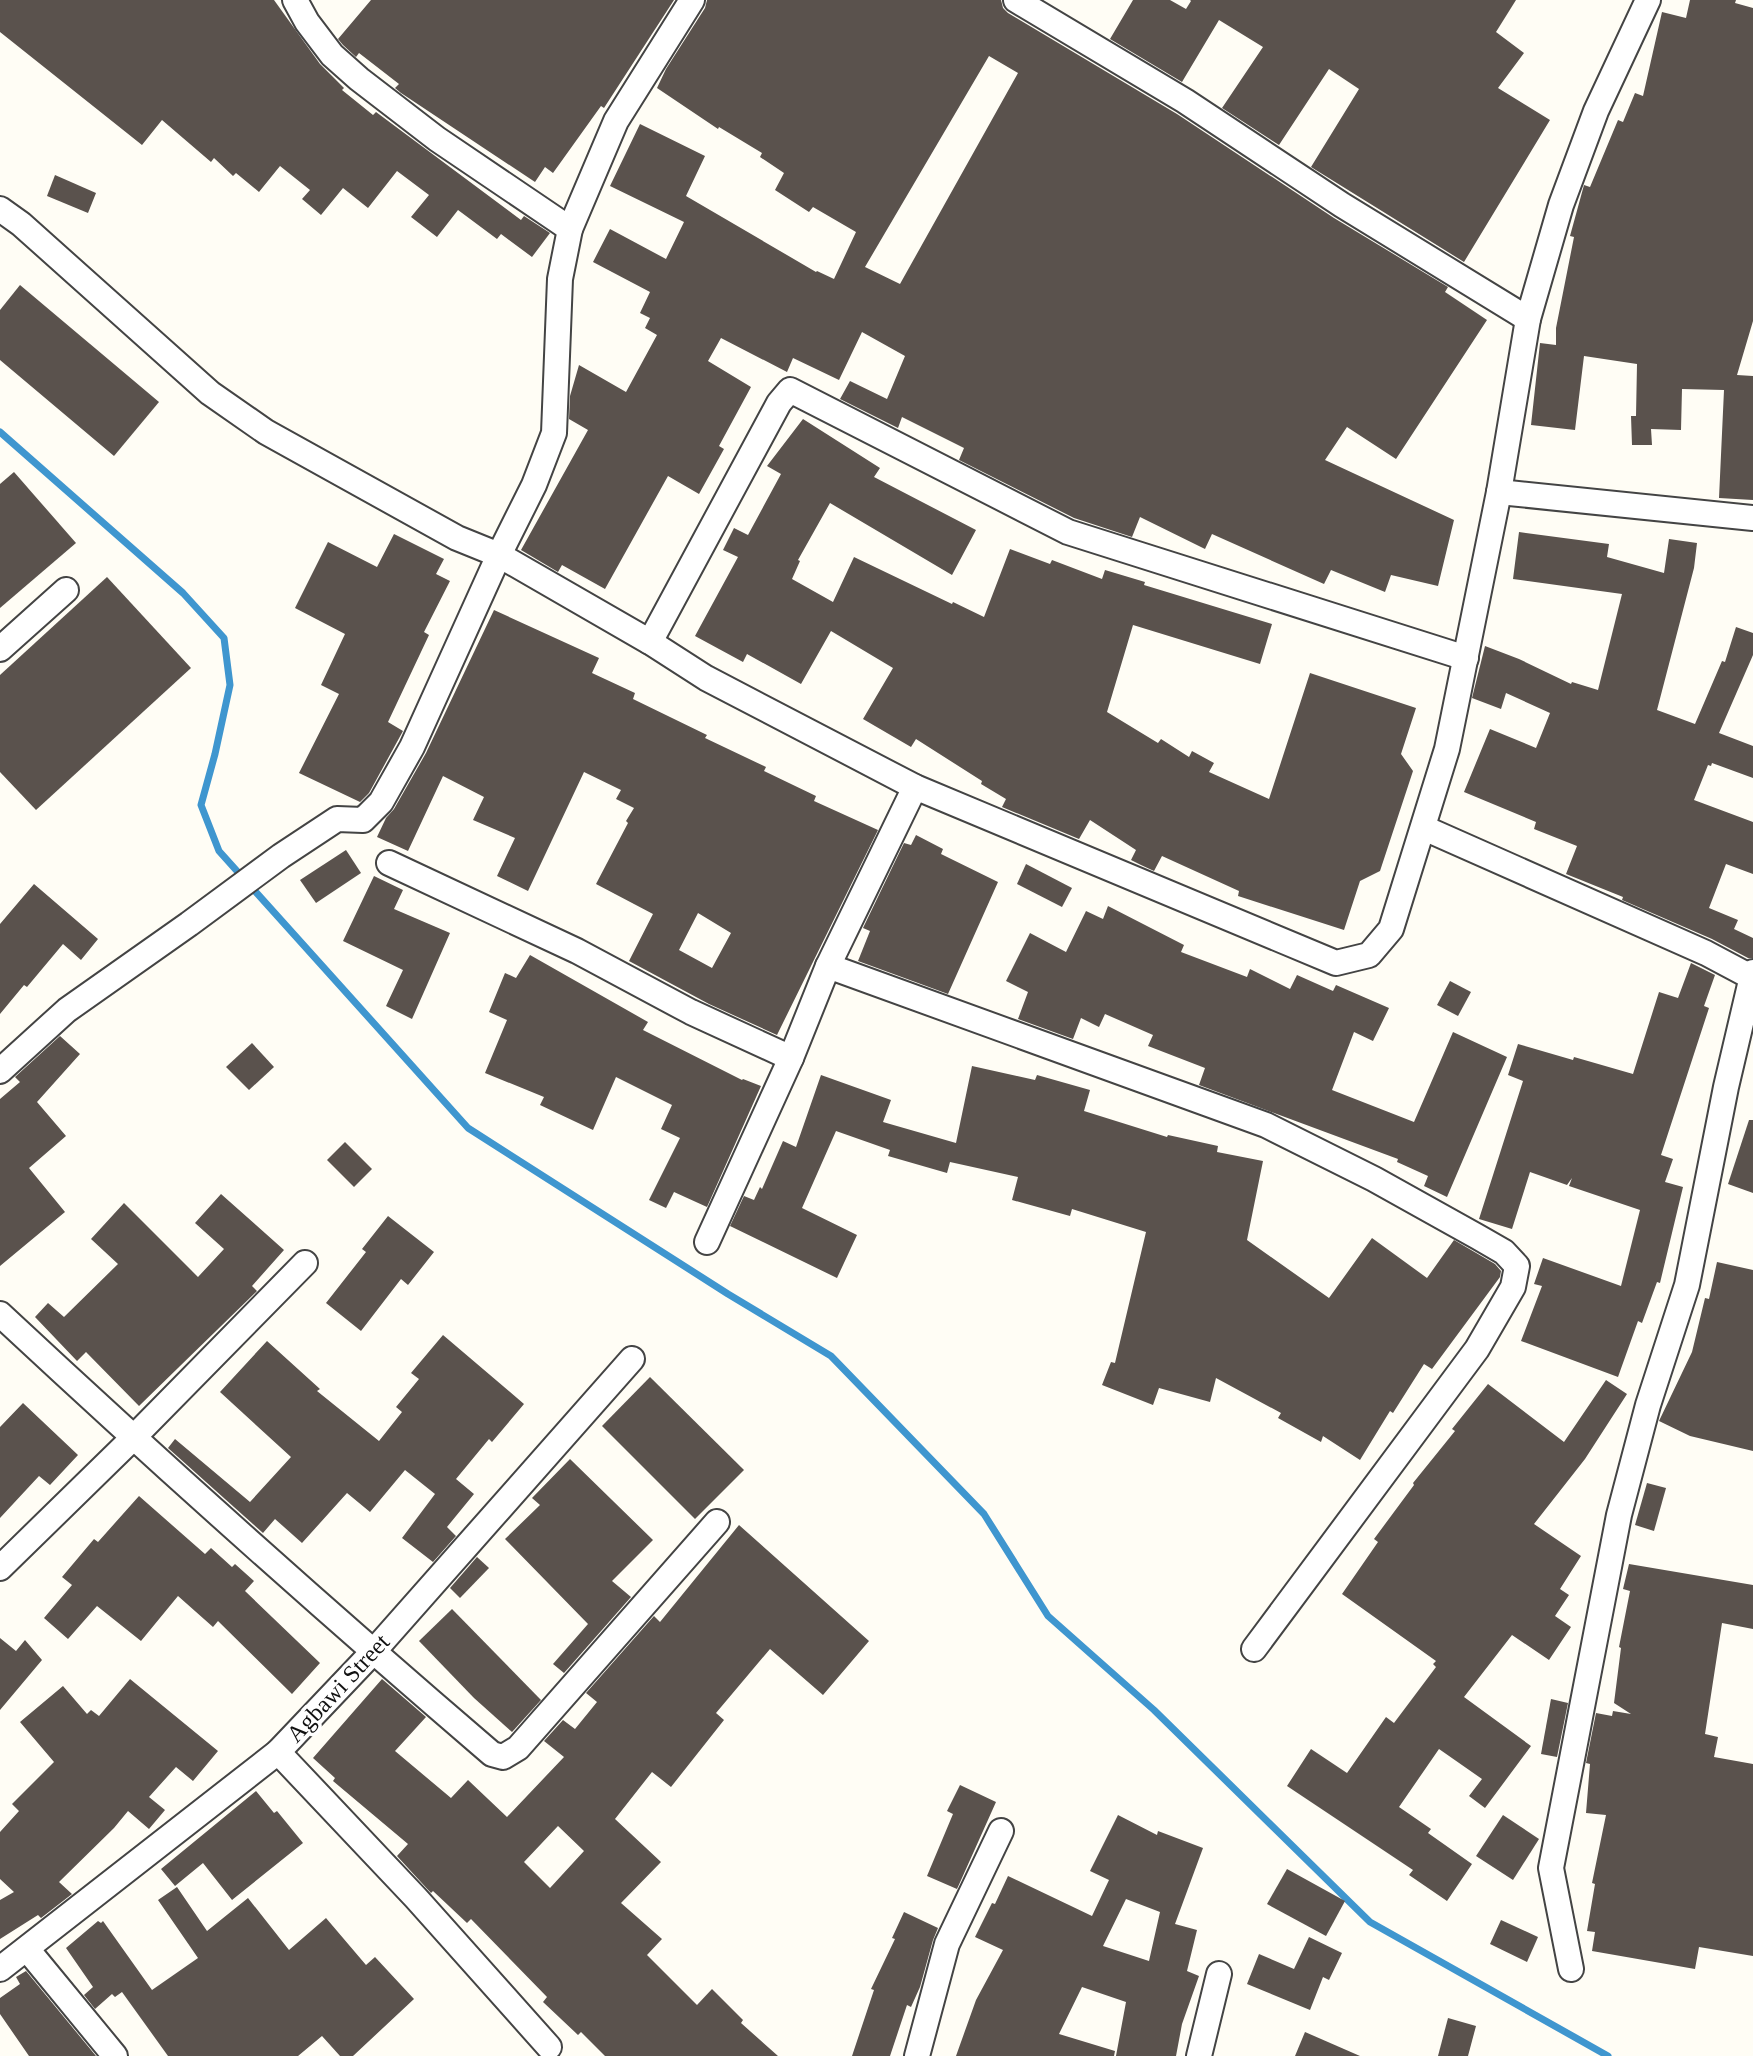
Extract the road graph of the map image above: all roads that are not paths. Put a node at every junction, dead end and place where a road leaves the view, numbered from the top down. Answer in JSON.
{"nodes":[{"id":1,"x":295,"y":0,"type":"edge"},
{"id":2,"x":692,"y":0,"type":"edge"},
{"id":3,"x":1016,"y":0,"type":"edge"},
{"id":4,"x":1648,"y":0,"type":"edge"},
{"id":5,"x":0,"y":209,"type":"edge"},
{"id":6,"x":570,"y":229,"type":"junction"},
{"id":7,"x":1528,"y":319,"type":"junction"},
{"id":8,"x":1499,"y":492,"type":"junction"},
{"id":9,"x":1753,"y":518,"type":"edge"},
{"id":10,"x":499,"y":555,"type":"junction"},
{"id":11,"x":66,"y":590,"type":"dead end"},
{"id":12,"x":650,"y":642,"type":"junction"},
{"id":13,"x":0,"y":649,"type":"edge"},
{"id":14,"x":1466,"y":658,"type":"junction"},
{"id":15,"x":915,"y":787,"type":"junction"},
{"id":16,"x":1424,"y":828,"type":"junction"},
{"id":17,"x":389,"y":863,"type":"dead end"},
{"id":18,"x":828,"y":966,"type":"junction"},
{"id":19,"x":1752,"y":976,"type":"edge"},
{"id":20,"x":791,"y":1058,"type":"junction"},
{"id":21,"x":0,"y":1071,"type":"edge"},
{"id":22,"x":707,"y":1242,"type":"dead end"},
{"id":23,"x":306,"y":1263,"type":"dead end"},
{"id":24,"x":0,"y":1314,"type":"edge"},
{"id":25,"x":632,"y":1359,"type":"dead end"},
{"id":26,"x":133,"y":1438,"type":"junction"},
{"id":27,"x":717,"y":1522,"type":"dead end"},
{"id":28,"x":0,"y":1568,"type":"edge"},
{"id":29,"x":1254,"y":1649,"type":"dead end"},
{"id":30,"x":373,"y":1652,"type":"junction"},
{"id":31,"x":278,"y":1752,"type":"junction"},
{"id":32,"x":1001,"y":1831,"type":"dead end"},
{"id":33,"x":27,"y":1949,"type":"junction"},
{"id":34,"x":0,"y":1969,"type":"edge"},
{"id":35,"x":1571,"y":1969,"type":"dead end"},
{"id":36,"x":1219,"y":1974,"type":"dead end"},
{"id":37,"x":550,"y":2047,"type":"dead end"},
{"id":38,"x":115,"y":2056,"type":"edge"},
{"id":39,"x":917,"y":2056,"type":"edge"},
{"id":40,"x":1199,"y":2056,"type":"edge"}],
"edges":[{"from":1,"to":6,"type":"street"},
{"from":2,"to":6,"type":"street"},
{"from":3,"to":7,"type":"street"},
{"from":4,"to":7,"type":"street"},
{"from":5,"to":10,"type":"street"},
{"from":6,"to":10,"type":"street"},
{"from":7,"to":8,"type":"street"},
{"from":8,"to":9,"type":"street"},
{"from":8,"to":14,"type":"street"},
{"from":10,"to":12,"type":"street"},
{"from":10,"to":21,"type":"street"},
{"from":11,"to":13,"type":"street"},
{"from":12,"to":14,"type":"street"},
{"from":12,"to":15,"type":"street"},
{"from":14,"to":16,"type":"street"},
{"from":15,"to":16,"type":"street"},
{"from":15,"to":18,"type":"street"},
{"from":16,"to":19,"type":"street"},
{"from":17,"to":20,"type":"street"},
{"from":18,"to":20,"type":"street"},
{"from":18,"to":29,"type":"street"},
{"from":19,"to":35,"type":"street"},
{"from":20,"to":22,"type":"street"},
{"from":23,"to":26,"type":"street"},
{"from":24,"to":26,"type":"street"},
{"from":25,"to":30,"type":"street","name":"Agbawi Street"},
{"from":26,"to":28,"type":"street"},
{"from":26,"to":30,"type":"street"},
{"from":27,"to":30,"type":"street"},
{"from":30,"to":31,"type":"street","name":"Agbawi Street"},
{"from":31,"to":33,"type":"street","name":"Agbawi Street"},
{"from":31,"to":37,"type":"street"},
{"from":32,"to":39,"type":"street"},
{"from":33,"to":34,"type":"street","name":"Agbawi Street"},
{"from":33,"to":38,"type":"street"},
{"from":36,"to":40,"type":"street"}]}
